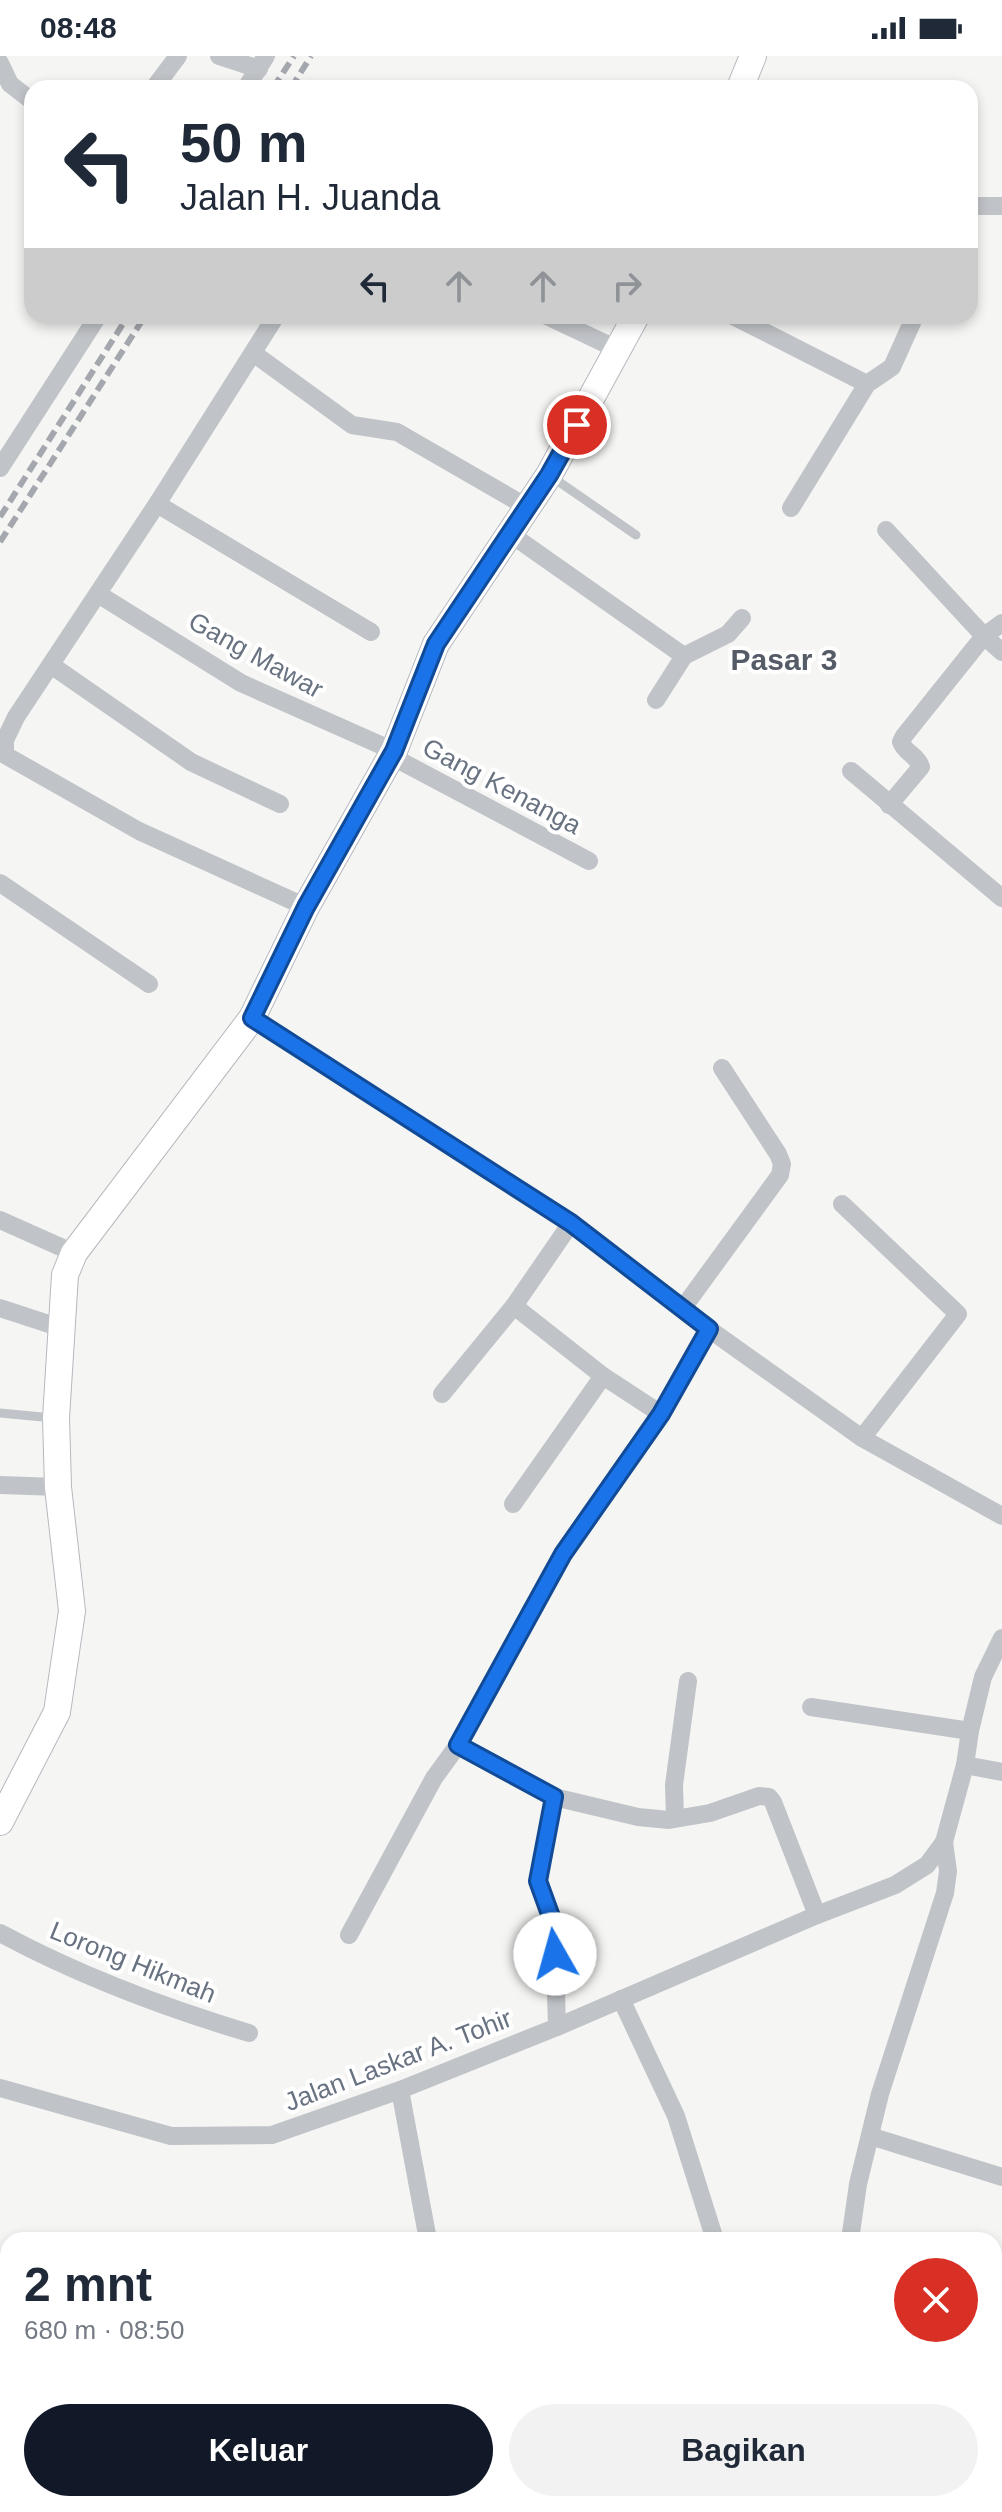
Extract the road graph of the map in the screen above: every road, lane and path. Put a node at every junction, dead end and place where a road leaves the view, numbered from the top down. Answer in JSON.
{"nodes":[{"id":1,"x":178,"y":56,"type":"edge"},
{"id":2,"x":219,"y":56,"type":"edge"},
{"id":3,"x":753,"y":56,"type":"edge"},
{"id":4,"x":262,"y":62,"type":"edge"},
{"id":5,"x":0,"y":63,"type":"edge"},
{"id":6,"x":160,"y":80,"type":"edge"},
{"id":7,"x":251,"y":80,"type":"edge"},
{"id":8,"x":743,"y":80,"type":"edge"},
{"id":9,"x":24,"y":95,"type":"edge"},
{"id":10,"x":978,"y":206,"type":"edge"},
{"id":11,"x":1002,"y":206,"type":"edge"},
{"id":12,"x":93,"y":324,"type":"edge"},
{"id":13,"x":271,"y":324,"type":"edge"},
{"id":14,"x":564,"y":324,"type":"edge"},
{"id":15,"x":632,"y":324,"type":"edge"},
{"id":16,"x":749,"y":324,"type":"edge"},
{"id":17,"x":911,"y":324,"type":"edge"},
{"id":18,"x":619,"y":350,"type":"junction"},
{"id":19,"x":253,"y":353,"type":"junction"},
{"id":20,"x":867,"y":384,"type":"junction"},
{"id":21,"x":0,"y":468,"type":"edge"},
{"id":22,"x":549,"y":475,"type":"junction"},
{"id":23,"x":157,"y":504,"type":"junction"},
{"id":24,"x":527,"y":507,"type":"junction"},
{"id":25,"x":791,"y":508,"type":"dead end"},
{"id":26,"x":886,"y":530,"type":"dead end"},
{"id":27,"x":509,"y":533,"type":"junction"},
{"id":28,"x":636,"y":535,"type":"dead end"},
{"id":29,"x":98,"y":594,"type":"junction"},
{"id":30,"x":742,"y":618,"type":"dead end"},
{"id":31,"x":1002,"y":623,"type":"edge"},
{"id":32,"x":371,"y":632,"type":"dead end"},
{"id":33,"x":984,"y":636,"type":"junction"},
{"id":34,"x":1002,"y":652,"type":"edge"},
{"id":35,"x":684,"y":656,"type":"junction"},
{"id":36,"x":51,"y":665,"type":"junction"},
{"id":37,"x":656,"y":700,"type":"dead end"},
{"id":38,"x":392,"y":754,"type":"junction"},
{"id":39,"x":3,"y":760,"type":"edge"},
{"id":40,"x":851,"y":771,"type":"dead end"},
{"id":41,"x":280,"y":804,"type":"dead end"},
{"id":42,"x":889,"y":805,"type":"junction"},
{"id":43,"x":589,"y":861,"type":"dead end"},
{"id":44,"x":0,"y":883,"type":"edge"},
{"id":45,"x":1002,"y":898,"type":"edge"},
{"id":46,"x":306,"y":907,"type":"junction"},
{"id":47,"x":149,"y":984,"type":"dead end"},
{"id":48,"x":252,"y":1018,"type":"junction"},
{"id":49,"x":722,"y":1068,"type":"dead end"},
{"id":50,"x":842,"y":1204,"type":"dead end"},
{"id":51,"x":0,"y":1220,"type":"edge"},
{"id":52,"x":571,"y":1223,"type":"junction"},
{"id":53,"x":74,"y":1253,"type":"junction"},
{"id":54,"x":514,"y":1306,"type":"junction"},
{"id":55,"x":0,"y":1308,"type":"edge"},
{"id":56,"x":683,"y":1308,"type":"junction"},
{"id":57,"x":61,"y":1328,"type":"junction"},
{"id":58,"x":709,"y":1329,"type":"junction"},
{"id":59,"x":603,"y":1376,"type":"junction"},
{"id":60,"x":442,"y":1394,"type":"dead end"},
{"id":61,"x":0,"y":1413,"type":"edge"},
{"id":62,"x":661,"y":1414,"type":"junction"},
{"id":63,"x":56,"y":1418,"type":"junction"},
{"id":64,"x":862,"y":1438,"type":"junction"},
{"id":65,"x":0,"y":1485,"type":"edge"},
{"id":66,"x":58,"y":1487,"type":"junction"},
{"id":67,"x":513,"y":1504,"type":"dead end"},
{"id":68,"x":1002,"y":1516,"type":"edge"},
{"id":69,"x":1002,"y":1638,"type":"edge"},
{"id":70,"x":688,"y":1681,"type":"dead end"},
{"id":71,"x":811,"y":1707,"type":"dead end"},
{"id":72,"x":970,"y":1731,"type":"junction"},
{"id":73,"x":458,"y":1745,"type":"junction"},
{"id":74,"x":965,"y":1765,"type":"junction"},
{"id":75,"x":1002,"y":1772,"type":"edge"},
{"id":76,"x":554,"y":1797,"type":"junction"},
{"id":77,"x":675,"y":1818,"type":"junction"},
{"id":78,"x":0,"y":1822,"type":"edge"},
{"id":79,"x":944,"y":1842,"type":"junction"},
{"id":80,"x":817,"y":1915,"type":"junction"},
{"id":81,"x":0,"y":1933,"type":"edge"},
{"id":82,"x":349,"y":1935,"type":"dead end"},
{"id":83,"x":621,"y":1999,"type":"junction"},
{"id":84,"x":557,"y":2027,"type":"junction"},
{"id":85,"x":249,"y":2033,"type":"dead end"},
{"id":86,"x":0,"y":2088,"type":"edge"},
{"id":87,"x":400,"y":2090,"type":"junction"},
{"id":88,"x":870,"y":2136,"type":"junction"},
{"id":89,"x":1002,"y":2177,"type":"edge"},
{"id":90,"x":427,"y":2232,"type":"edge"},
{"id":91,"x":712,"y":2232,"type":"edge"},
{"id":92,"x":851,"y":2232,"type":"edge"}],
"edges":[{"from":1,"to":6,"type":"street"},
{"from":2,"to":4,"type":"street"},
{"from":3,"to":8,"type":"main road"},
{"from":4,"to":7,"type":"street"},
{"from":5,"to":9,"type":"street"},
{"from":10,"to":11,"type":"street"},
{"from":12,"to":21,"type":"street"},
{"from":13,"to":19,"type":"street"},
{"from":14,"to":18,"type":"street"},
{"from":15,"to":18,"type":"main road"},
{"from":16,"to":20,"type":"street"},
{"from":17,"to":20,"type":"street"},
{"from":18,"to":22,"type":"main road"},
{"from":19,"to":23,"type":"street"},
{"from":19,"to":24,"type":"street"},
{"from":20,"to":25,"type":"street"},
{"from":22,"to":24,"type":"main road"},
{"from":22,"to":28,"type":"lane"},
{"from":23,"to":29,"type":"street"},
{"from":23,"to":32,"type":"street"},
{"from":24,"to":27,"type":"main road"},
{"from":26,"to":33,"type":"street"},
{"from":27,"to":35,"type":"street"},
{"from":27,"to":38,"type":"main road"},
{"from":29,"to":36,"type":"street"},
{"from":29,"to":38,"type":"street","name":"Gang Mawar"},
{"from":30,"to":35,"type":"street"},
{"from":31,"to":33,"type":"street"},
{"from":33,"to":34,"type":"street"},
{"from":33,"to":42,"type":"street"},
{"from":35,"to":37,"type":"street"},
{"from":36,"to":39,"type":"street"},
{"from":36,"to":41,"type":"street"},
{"from":38,"to":43,"type":"street","name":"Gang Kenanga"},
{"from":38,"to":46,"type":"main road"},
{"from":39,"to":46,"type":"street"},
{"from":40,"to":42,"type":"street"},
{"from":42,"to":45,"type":"street"},
{"from":44,"to":47,"type":"street"},
{"from":46,"to":48,"type":"main road"},
{"from":48,"to":52,"type":"street"},
{"from":48,"to":53,"type":"main road"},
{"from":49,"to":56,"type":"street"},
{"from":50,"to":64,"type":"street"},
{"from":51,"to":53,"type":"street"},
{"from":52,"to":54,"type":"street"},
{"from":52,"to":56,"type":"street"},
{"from":53,"to":57,"type":"main road"},
{"from":54,"to":59,"type":"street"},
{"from":54,"to":60,"type":"street"},
{"from":55,"to":57,"type":"street"},
{"from":56,"to":58,"type":"street"},
{"from":57,"to":63,"type":"main road"},
{"from":58,"to":62,"type":"street"},
{"from":58,"to":64,"type":"street"},
{"from":59,"to":62,"type":"street"},
{"from":59,"to":67,"type":"street"},
{"from":61,"to":63,"type":"lane"},
{"from":62,"to":73,"type":"street"},
{"from":63,"to":66,"type":"main road"},
{"from":64,"to":68,"type":"street"},
{"from":65,"to":66,"type":"street"},
{"from":66,"to":78,"type":"main road"},
{"from":69,"to":72,"type":"street","name":"Jalan Laskar A. Tohir"},
{"from":70,"to":77,"type":"street"},
{"from":71,"to":72,"type":"street"},
{"from":72,"to":74,"type":"street","name":"Jalan Laskar A. Tohir"},
{"from":73,"to":76,"type":"street"},
{"from":73,"to":82,"type":"street"},
{"from":74,"to":75,"type":"street"},
{"from":74,"to":79,"type":"street","name":"Jalan Laskar A. Tohir"},
{"from":76,"to":77,"type":"street"},
{"from":76,"to":84,"type":"street"},
{"from":77,"to":80,"type":"street"},
{"from":79,"to":80,"type":"street","name":"Jalan Laskar A. Tohir"},
{"from":79,"to":88,"type":"street"},
{"from":80,"to":83,"type":"street","name":"Jalan Laskar A. Tohir"},
{"from":81,"to":85,"type":"street","name":"Lorong Hikmah"},
{"from":83,"to":84,"type":"street","name":"Jalan Laskar A. Tohir"},
{"from":83,"to":91,"type":"street"},
{"from":84,"to":87,"type":"street","name":"Jalan Laskar A. Tohir"},
{"from":86,"to":87,"type":"street","name":"Jalan Laskar A. Tohir"},
{"from":87,"to":90,"type":"street"},
{"from":88,"to":89,"type":"street"},
{"from":88,"to":92,"type":"street"}]}
